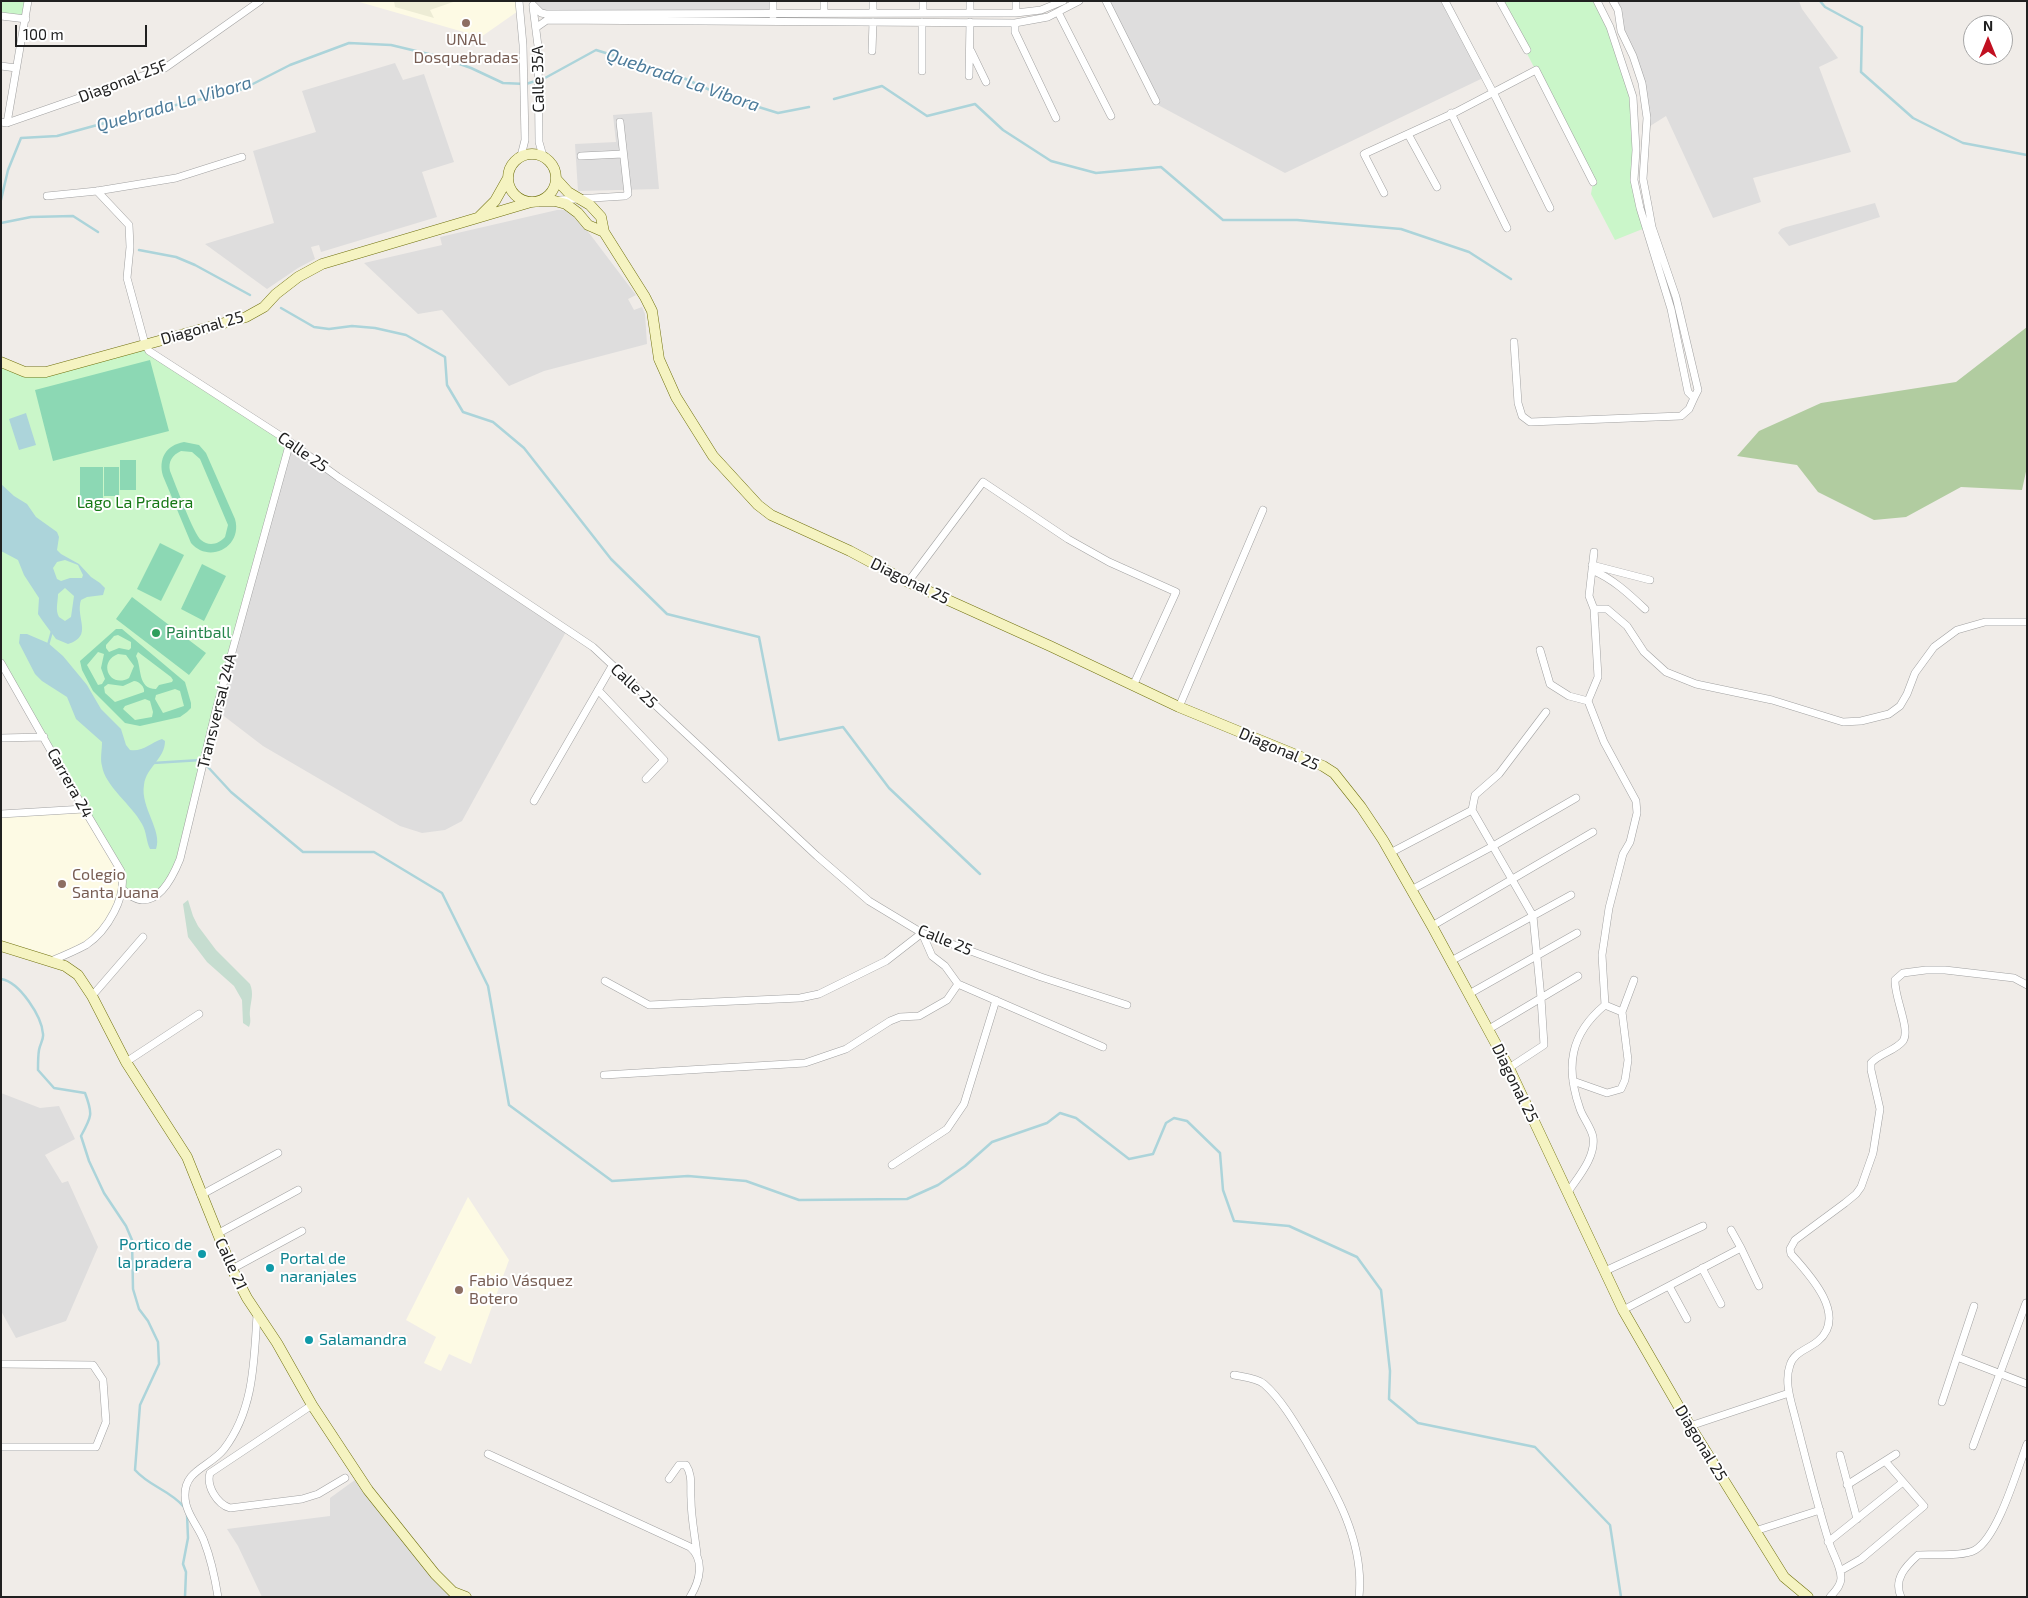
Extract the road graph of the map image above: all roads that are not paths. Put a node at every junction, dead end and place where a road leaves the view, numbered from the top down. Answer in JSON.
{"nodes":[{"id":1,"x":28,"y":1,"type":"edge"},
{"id":2,"x":260,"y":1,"type":"edge"},
{"id":3,"x":519,"y":1,"type":"edge"},
{"id":4,"x":773,"y":1,"type":"edge"},
{"id":5,"x":824,"y":1,"type":"edge"},
{"id":6,"x":873,"y":1,"type":"edge"},
{"id":7,"x":923,"y":1,"type":"edge"},
{"id":8,"x":970,"y":1,"type":"edge"},
{"id":9,"x":1016,"y":1,"type":"edge"},
{"id":10,"x":1063,"y":1,"type":"edge"},
{"id":11,"x":1080,"y":1,"type":"edge"},
{"id":12,"x":1106,"y":1,"type":"edge"},
{"id":13,"x":1445,"y":1,"type":"edge"},
{"id":14,"x":1500,"y":1,"type":"edge"},
{"id":15,"x":1597,"y":1,"type":"edge"},
{"id":16,"x":1613,"y":1,"type":"edge"},
{"id":17,"x":533,"y":3,"type":"edge"},
{"id":18,"x":1058,"y":12,"type":"junction"},
{"id":19,"x":824,"y":13,"type":"junction"},
{"id":20,"x":873,"y":13,"type":"junction"},
{"id":21,"x":923,"y":13,"type":"junction"},
{"id":22,"x":970,"y":13,"type":"junction"},
{"id":23,"x":1016,"y":14,"type":"junction"},
{"id":24,"x":1,"y":16,"type":"edge"},
{"id":25,"x":773,"y":17,"type":"junction"},
{"id":26,"x":26,"y":19,"type":"junction"},
{"id":27,"x":1619,"y":19,"type":"junction"},
{"id":28,"x":873,"y":22,"type":"junction"},
{"id":29,"x":922,"y":22,"type":"junction"},
{"id":30,"x":970,"y":22,"type":"junction"},
{"id":31,"x":1014,"y":23,"type":"junction"},
{"id":32,"x":1608,"y":24,"type":"junction"},
{"id":33,"x":537,"y":27,"type":"junction"},
{"id":34,"x":969,"y":49,"type":"junction"},
{"id":35,"x":1526,"y":50,"type":"dead end"},
{"id":36,"x":872,"y":51,"type":"dead end"},
{"id":37,"x":1,"y":66,"type":"edge"},
{"id":38,"x":16,"y":68,"type":"junction"},
{"id":39,"x":922,"y":71,"type":"dead end"},
{"id":40,"x":969,"y":76,"type":"dead end"},
{"id":41,"x":986,"y":82,"type":"dead end"},
{"id":42,"x":1493,"y":92,"type":"junction"},
{"id":43,"x":1156,"y":101,"type":"dead end"},
{"id":44,"x":1451,"y":113,"type":"junction"},
{"id":45,"x":1111,"y":116,"type":"dead end"},
{"id":46,"x":1056,"y":118,"type":"dead end"},
{"id":47,"x":4,"y":122,"type":"edge"},
{"id":48,"x":620,"y":122,"type":"dead end"},
{"id":49,"x":1647,"y":128,"type":"junction"},
{"id":50,"x":1408,"y":134,"type":"junction"},
{"id":51,"x":1635,"y":134,"type":"junction"},
{"id":52,"x":623,"y":154,"type":"junction"},
{"id":53,"x":521,"y":156,"type":"junction"},
{"id":54,"x":543,"y":156,"type":"junction"},
{"id":55,"x":582,"y":156,"type":"dead end"},
{"id":56,"x":242,"y":157,"type":"dead end"},
{"id":57,"x":508,"y":178,"type":"junction"},
{"id":58,"x":557,"y":180,"type":"junction"},
{"id":59,"x":1593,"y":182,"type":"dead end"},
{"id":60,"x":1437,"y":187,"type":"dead end"},
{"id":61,"x":97,"y":192,"type":"junction"},
{"id":62,"x":1384,"y":192,"type":"dead end"},
{"id":63,"x":47,"y":196,"type":"dead end"},
{"id":64,"x":578,"y":198,"type":"junction"},
{"id":65,"x":535,"y":201,"type":"junction"},
{"id":66,"x":555,"y":201,"type":"junction"},
{"id":67,"x":1550,"y":208,"type":"dead end"},
{"id":68,"x":476,"y":219,"type":"junction"},
{"id":69,"x":1508,"y":228,"type":"dead end"},
{"id":70,"x":604,"y":232,"type":"junction"},
{"id":71,"x":1514,"y":342,"type":"dead end"},
{"id":72,"x":145,"y":344,"type":"junction"},
{"id":73,"x":1,"y":362,"type":"edge"},
{"id":74,"x":1694,"y":398,"type":"junction"},
{"id":75,"x":290,"y":442,"type":"junction"},
{"id":76,"x":1263,"y":510,"type":"dead end"},
{"id":77,"x":1594,"y":552,"type":"dead end"},
{"id":78,"x":1592,"y":568,"type":"junction"},
{"id":79,"x":1650,"y":580,"type":"dead end"},
{"id":80,"x":908,"y":582,"type":"junction"},
{"id":81,"x":1645,"y":608,"type":"dead end"},
{"id":82,"x":1594,"y":609,"type":"junction"},
{"id":83,"x":2027,"y":622,"type":"edge"},
{"id":84,"x":1540,"y":650,"type":"dead end"},
{"id":85,"x":2,"y":665,"type":"edge"},
{"id":86,"x":612,"y":666,"type":"junction"},
{"id":87,"x":1133,"y":686,"type":"junction"},
{"id":88,"x":598,"y":690,"type":"junction"},
{"id":89,"x":1588,"y":701,"type":"junction"},
{"id":90,"x":1179,"y":707,"type":"junction"},
{"id":91,"x":1546,"y":712,"type":"dead end"},
{"id":92,"x":44,"y":737,"type":"junction"},
{"id":93,"x":1,"y":738,"type":"edge"},
{"id":94,"x":646,"y":779,"type":"dead end"},
{"id":95,"x":1576,"y":798,"type":"dead end"},
{"id":96,"x":534,"y":802,"type":"dead end"},
{"id":97,"x":84,"y":809,"type":"junction"},
{"id":98,"x":1472,"y":810,"type":"junction"},
{"id":99,"x":1,"y":814,"type":"edge"},
{"id":100,"x":1593,"y":832,"type":"dead end"},
{"id":101,"x":1492,"y":846,"type":"junction"},
{"id":102,"x":1390,"y":853,"type":"junction"},
{"id":103,"x":1512,"y":880,"type":"junction"},
{"id":104,"x":122,"y":889,"type":"junction"},
{"id":105,"x":1411,"y":890,"type":"junction"},
{"id":106,"x":1571,"y":895,"type":"dead end"},
{"id":107,"x":1532,"y":916,"type":"junction"},
{"id":108,"x":1432,"y":926,"type":"junction"},
{"id":109,"x":922,"y":933,"type":"junction"},
{"id":110,"x":1577,"y":933,"type":"dead end"},
{"id":111,"x":143,"y":937,"type":"dead end"},
{"id":112,"x":1,"y":946,"type":"edge"},
{"id":113,"x":1536,"y":956,"type":"junction"},
{"id":114,"x":51,"y":961,"type":"junction"},
{"id":115,"x":1451,"y":961,"type":"junction"},
{"id":116,"x":1578,"y":976,"type":"dead end"},
{"id":117,"x":1634,"y":980,"type":"dead end"},
{"id":118,"x":605,"y":981,"type":"dead end"},
{"id":119,"x":958,"y":984,"type":"junction"},
{"id":120,"x":2027,"y":985,"type":"edge"},
{"id":121,"x":1469,"y":994,"type":"junction"},
{"id":122,"x":92,"y":996,"type":"junction"},
{"id":123,"x":1541,"y":998,"type":"junction"},
{"id":124,"x":996,"y":1000,"type":"junction"},
{"id":125,"x":1127,"y":1005,"type":"dead end"},
{"id":126,"x":1605,"y":1005,"type":"junction"},
{"id":127,"x":1622,"y":1012,"type":"junction"},
{"id":128,"x":199,"y":1014,"type":"dead end"},
{"id":129,"x":1489,"y":1029,"type":"junction"},
{"id":130,"x":1103,"y":1047,"type":"dead end"},
{"id":131,"x":126,"y":1062,"type":"junction"},
{"id":132,"x":1509,"y":1068,"type":"junction"},
{"id":133,"x":604,"y":1075,"type":"dead end"},
{"id":134,"x":1572,"y":1081,"type":"junction"},
{"id":135,"x":278,"y":1153,"type":"dead end"},
{"id":136,"x":892,"y":1165,"type":"dead end"},
{"id":137,"x":298,"y":1190,"type":"dead end"},
{"id":138,"x":1568,"y":1192,"type":"junction"},
{"id":139,"x":201,"y":1195,"type":"junction"},
{"id":140,"x":1703,"y":1226,"type":"dead end"},
{"id":141,"x":302,"y":1230,"type":"dead end"},
{"id":142,"x":1731,"y":1230,"type":"dead end"},
{"id":143,"x":217,"y":1234,"type":"junction"},
{"id":144,"x":1741,"y":1248,"type":"junction"},
{"id":145,"x":1702,"y":1268,"type":"junction"},
{"id":146,"x":232,"y":1269,"type":"junction"},
{"id":147,"x":1605,"y":1271,"type":"junction"},
{"id":148,"x":1669,"y":1286,"type":"junction"},
{"id":149,"x":1759,"y":1286,"type":"dead end"},
{"id":150,"x":2026,"y":1303,"type":"edge"},
{"id":151,"x":1721,"y":1304,"type":"dead end"},
{"id":152,"x":1974,"y":1306,"type":"dead end"},
{"id":153,"x":1624,"y":1310,"type":"junction"},
{"id":154,"x":257,"y":1315,"type":"junction"},
{"id":155,"x":1687,"y":1319,"type":"dead end"},
{"id":156,"x":1957,"y":1357,"type":"junction"},
{"id":157,"x":1,"y":1364,"type":"edge"},
{"id":158,"x":2000,"y":1374,"type":"junction"},
{"id":159,"x":1234,"y":1375,"type":"dead end"},
{"id":160,"x":2027,"y":1384,"type":"edge"},
{"id":161,"x":1789,"y":1393,"type":"junction"},
{"id":162,"x":1942,"y":1402,"type":"dead end"},
{"id":163,"x":312,"y":1405,"type":"junction"},
{"id":164,"x":1690,"y":1426,"type":"junction"},
{"id":165,"x":2027,"y":1444,"type":"edge"},
{"id":166,"x":1973,"y":1446,"type":"dead end"},
{"id":167,"x":1,"y":1447,"type":"edge"},
{"id":168,"x":488,"y":1454,"type":"dead end"},
{"id":169,"x":1896,"y":1454,"type":"dead end"},
{"id":170,"x":1840,"y":1455,"type":"dead end"},
{"id":171,"x":1885,"y":1461,"type":"junction"},
{"id":172,"x":345,"y":1478,"type":"dead end"},
{"id":173,"x":669,"y":1479,"type":"dead end"},
{"id":174,"x":1903,"y":1482,"type":"junction"},
{"id":175,"x":1848,"y":1485,"type":"junction"},
{"id":176,"x":1820,"y":1510,"type":"junction"},
{"id":177,"x":1857,"y":1519,"type":"junction"},
{"id":178,"x":1755,"y":1531,"type":"junction"},
{"id":179,"x":1828,"y":1542,"type":"junction"},
{"id":180,"x":697,"y":1554,"type":"junction"},
{"id":181,"x":1840,"y":1571,"type":"junction"},
{"id":182,"x":218,"y":1597,"type":"edge"},
{"id":183,"x":466,"y":1597,"type":"edge"},
{"id":184,"x":690,"y":1597,"type":"edge"},
{"id":185,"x":1359,"y":1597,"type":"edge"},
{"id":186,"x":1808,"y":1597,"type":"edge"},
{"id":187,"x":1830,"y":1597,"type":"edge"},
{"id":188,"x":1901,"y":1597,"type":"edge"}],
"edges":[{"from":1,"to":26,"type":"street"},
{"from":2,"to":47,"type":"street","name":"Diagonal 25F"},
{"from":3,"to":53,"type":"street","name":"Calle 35A"},
{"from":4,"to":25,"type":"street"},
{"from":5,"to":19,"type":"street"},
{"from":6,"to":20,"type":"street"},
{"from":7,"to":21,"type":"street"},
{"from":8,"to":22,"type":"street"},
{"from":9,"to":23,"type":"street"},
{"from":10,"to":23,"type":"street"},
{"from":11,"to":18,"type":"street"},
{"from":12,"to":43,"type":"street"},
{"from":13,"to":42,"type":"street"},
{"from":14,"to":35,"type":"street"},
{"from":15,"to":32,"type":"street"},
{"from":16,"to":27,"type":"street"},
{"from":17,"to":25,"type":"street"},
{"from":17,"to":33,"type":"street","name":"Calle 35A"},
{"from":18,"to":31,"type":"street"},
{"from":18,"to":45,"type":"street"},
{"from":19,"to":20,"type":"street"},
{"from":19,"to":25,"type":"street"},
{"from":20,"to":21,"type":"street"},
{"from":21,"to":22,"type":"street"},
{"from":22,"to":23,"type":"street"},
{"from":24,"to":26,"type":"street"},
{"from":25,"to":28,"type":"street"},
{"from":25,"to":33,"type":"street"},
{"from":26,"to":38,"type":"street"},
{"from":27,"to":32,"type":"street"},
{"from":27,"to":49,"type":"street"},
{"from":28,"to":29,"type":"street"},
{"from":28,"to":36,"type":"street"},
{"from":29,"to":30,"type":"street"},
{"from":29,"to":39,"type":"street"},
{"from":30,"to":31,"type":"street"},
{"from":30,"to":34,"type":"street"},
{"from":31,"to":46,"type":"street"},
{"from":32,"to":51,"type":"street"},
{"from":33,"to":54,"type":"street","name":"Calle 35A"},
{"from":34,"to":40,"type":"street"},
{"from":34,"to":41,"type":"street"},
{"from":37,"to":38,"type":"street"},
{"from":38,"to":47,"type":"street"},
{"from":42,"to":44,"type":"street"},
{"from":42,"to":59,"type":"street"},
{"from":42,"to":67,"type":"street"},
{"from":44,"to":50,"type":"street"},
{"from":44,"to":69,"type":"street"},
{"from":48,"to":52,"type":"street"},
{"from":49,"to":51,"type":"street"},
{"from":49,"to":74,"type":"street"},
{"from":50,"to":60,"type":"street"},
{"from":50,"to":62,"type":"street"},
{"from":51,"to":74,"type":"street"},
{"from":52,"to":55,"type":"street"},
{"from":52,"to":64,"type":"street"},
{"from":53,"to":54,"type":"street"},
{"from":53,"to":57,"type":"street"},
{"from":54,"to":58,"type":"street"},
{"from":56,"to":61,"type":"street"},
{"from":57,"to":65,"type":"street"},
{"from":57,"to":68,"type":"street","name":"Diagonal 25"},
{"from":58,"to":64,"type":"street","name":"Diagonal 25"},
{"from":58,"to":65,"type":"street"},
{"from":61,"to":63,"type":"street"},
{"from":61,"to":72,"type":"street"},
{"from":64,"to":66,"type":"street"},
{"from":64,"to":70,"type":"street","name":"Diagonal 25"},
{"from":65,"to":66,"type":"street","name":"Diagonal 25"},
{"from":65,"to":68,"type":"street","name":"Diagonal 25"},
{"from":66,"to":70,"type":"street","name":"Diagonal 25"},
{"from":68,"to":72,"type":"street","name":"Diagonal 25"},
{"from":70,"to":80,"type":"street","name":"Diagonal 25"},
{"from":71,"to":74,"type":"street"},
{"from":72,"to":73,"type":"street","name":"Diagonal 25"},
{"from":72,"to":75,"type":"street","name":"Calle 25"},
{"from":75,"to":86,"type":"street","name":"Calle 25"},
{"from":75,"to":104,"type":"street","name":"Transversal 24A"},
{"from":76,"to":90,"type":"street"},
{"from":77,"to":78,"type":"street"},
{"from":78,"to":79,"type":"street"},
{"from":78,"to":81,"type":"street"},
{"from":78,"to":82,"type":"street"},
{"from":80,"to":87,"type":"street","name":"Diagonal 25"},
{"from":80,"to":87,"type":"street"},
{"from":82,"to":83,"type":"street"},
{"from":82,"to":89,"type":"street"},
{"from":84,"to":89,"type":"street"},
{"from":85,"to":92,"type":"street","name":"Carrera 24"},
{"from":86,"to":88,"type":"street"},
{"from":86,"to":109,"type":"street","name":"Calle 25"},
{"from":87,"to":90,"type":"street","name":"Diagonal 25"},
{"from":88,"to":94,"type":"street"},
{"from":88,"to":96,"type":"street"},
{"from":89,"to":126,"type":"street"},
{"from":90,"to":102,"type":"street","name":"Diagonal 25"},
{"from":91,"to":98,"type":"street"},
{"from":92,"to":93,"type":"street"},
{"from":92,"to":97,"type":"street","name":"Carrera 24"},
{"from":95,"to":101,"type":"street"},
{"from":97,"to":99,"type":"street"},
{"from":97,"to":104,"type":"street","name":"Carrera 24"},
{"from":98,"to":101,"type":"street"},
{"from":98,"to":102,"type":"street"},
{"from":100,"to":103,"type":"street"},
{"from":101,"to":103,"type":"street"},
{"from":101,"to":105,"type":"street"},
{"from":102,"to":105,"type":"street","name":"Diagonal 25"},
{"from":103,"to":107,"type":"street"},
{"from":103,"to":108,"type":"street"},
{"from":104,"to":114,"type":"street"},
{"from":105,"to":108,"type":"street","name":"Diagonal 25"},
{"from":106,"to":107,"type":"street"},
{"from":107,"to":113,"type":"street"},
{"from":107,"to":115,"type":"street"},
{"from":108,"to":115,"type":"street","name":"Diagonal 25"},
{"from":109,"to":118,"type":"street"},
{"from":109,"to":119,"type":"street"},
{"from":109,"to":125,"type":"street","name":"Calle 25"},
{"from":110,"to":113,"type":"street"},
{"from":111,"to":122,"type":"street"},
{"from":112,"to":114,"type":"street","name":"Calle 21"},
{"from":113,"to":121,"type":"street"},
{"from":113,"to":123,"type":"street"},
{"from":114,"to":122,"type":"street","name":"Calle 21"},
{"from":115,"to":121,"type":"street","name":"Diagonal 25"},
{"from":116,"to":123,"type":"street"},
{"from":117,"to":127,"type":"street"},
{"from":119,"to":124,"type":"street"},
{"from":119,"to":133,"type":"street"},
{"from":120,"to":161,"type":"street"},
{"from":121,"to":129,"type":"street","name":"Diagonal 25"},
{"from":122,"to":131,"type":"street","name":"Calle 21"},
{"from":123,"to":129,"type":"street"},
{"from":123,"to":132,"type":"street"},
{"from":124,"to":130,"type":"street"},
{"from":124,"to":136,"type":"street"},
{"from":126,"to":127,"type":"street"},
{"from":126,"to":134,"type":"street"},
{"from":127,"to":134,"type":"street"},
{"from":128,"to":131,"type":"street"},
{"from":129,"to":132,"type":"street","name":"Diagonal 25"},
{"from":131,"to":139,"type":"street","name":"Calle 21"},
{"from":132,"to":138,"type":"street","name":"Diagonal 25"},
{"from":134,"to":138,"type":"street"},
{"from":135,"to":139,"type":"street"},
{"from":137,"to":143,"type":"street"},
{"from":138,"to":147,"type":"street","name":"Diagonal 25"},
{"from":139,"to":143,"type":"street","name":"Calle 21"},
{"from":140,"to":147,"type":"street"},
{"from":141,"to":146,"type":"street"},
{"from":142,"to":144,"type":"street"},
{"from":143,"to":146,"type":"street","name":"Calle 21"},
{"from":144,"to":145,"type":"street"},
{"from":144,"to":149,"type":"street"},
{"from":145,"to":148,"type":"street"},
{"from":145,"to":151,"type":"street"},
{"from":146,"to":154,"type":"street","name":"Calle 21"},
{"from":147,"to":153,"type":"street","name":"Diagonal 25"},
{"from":148,"to":153,"type":"street"},
{"from":148,"to":155,"type":"street"},
{"from":150,"to":158,"type":"street"},
{"from":152,"to":156,"type":"street"},
{"from":153,"to":164,"type":"street","name":"Diagonal 25"},
{"from":154,"to":163,"type":"street","name":"Calle 21"},
{"from":154,"to":182,"type":"street"},
{"from":156,"to":158,"type":"street"},
{"from":156,"to":162,"type":"street"},
{"from":157,"to":167,"type":"street"},
{"from":158,"to":160,"type":"street"},
{"from":158,"to":166,"type":"street"},
{"from":159,"to":185,"type":"street"},
{"from":161,"to":164,"type":"street"},
{"from":161,"to":176,"type":"street"},
{"from":163,"to":172,"type":"street"},
{"from":163,"to":183,"type":"street","name":"Calle 21"},
{"from":164,"to":178,"type":"street","name":"Diagonal 25"},
{"from":165,"to":188,"type":"street"},
{"from":168,"to":180,"type":"street"},
{"from":169,"to":171,"type":"street"},
{"from":170,"to":175,"type":"street"},
{"from":171,"to":174,"type":"street"},
{"from":171,"to":175,"type":"street"},
{"from":173,"to":180,"type":"street"},
{"from":174,"to":177,"type":"street"},
{"from":174,"to":181,"type":"street"},
{"from":175,"to":177,"type":"street"},
{"from":176,"to":178,"type":"street"},
{"from":176,"to":179,"type":"street"},
{"from":177,"to":179,"type":"street"},
{"from":178,"to":186,"type":"street","name":"Diagonal 25"},
{"from":179,"to":181,"type":"street"},
{"from":180,"to":184,"type":"street"},
{"from":181,"to":187,"type":"street"}]}
